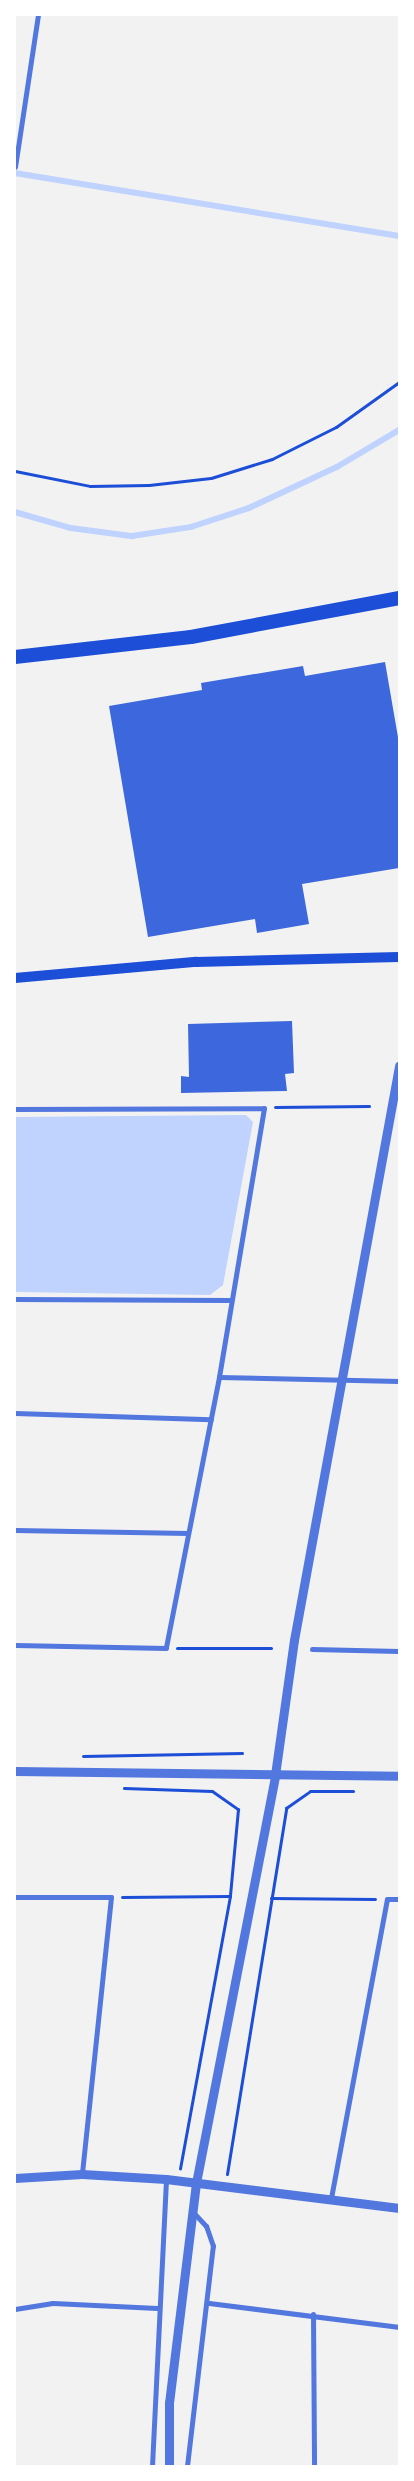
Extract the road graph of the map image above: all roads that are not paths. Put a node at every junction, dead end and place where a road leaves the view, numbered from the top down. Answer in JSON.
{"nodes":[{"id":1,"x":38,"y":15,"type":"edge"},
{"id":2,"x":15,"y":167,"type":"edge"},
{"id":3,"x":399,"y":598,"type":"edge"},
{"id":4,"x":15,"y":657,"type":"edge"},
{"id":5,"x":399,"y":957,"type":"edge"},
{"id":6,"x":15,"y":978,"type":"edge"},
{"id":7,"x":399,"y":1066,"type":"edge"},
{"id":8,"x":15,"y":1108,"type":"edge"},
{"id":9,"x":15,"y":1299,"type":"edge"},
{"id":10,"x":229,"y":1300,"type":"junction"},
{"id":11,"x":219,"y":1377,"type":"junction"},
{"id":12,"x":339,"y":1379,"type":"junction"},
{"id":13,"x":399,"y":1381,"type":"edge"},
{"id":14,"x":15,"y":1413,"type":"edge"},
{"id":15,"x":211,"y":1419,"type":"junction"},
{"id":16,"x":15,"y":1530,"type":"edge"},
{"id":17,"x":188,"y":1533,"type":"junction"},
{"id":18,"x":15,"y":1645,"type":"edge"},
{"id":19,"x":312,"y":1649,"type":"dead end"},
{"id":20,"x":399,"y":1651,"type":"edge"},
{"id":21,"x":15,"y":1771,"type":"edge"},
{"id":22,"x":275,"y":1775,"type":"junction"},
{"id":23,"x":399,"y":1776,"type":"edge"},
{"id":24,"x":15,"y":1897,"type":"edge"},
{"id":25,"x":399,"y":1899,"type":"edge"},
{"id":26,"x":82,"y":2174,"type":"junction"},
{"id":27,"x":15,"y":2178,"type":"edge"},
{"id":28,"x":166,"y":2179,"type":"junction"},
{"id":29,"x":196,"y":2183,"type":"junction"},
{"id":30,"x":331,"y":2198,"type":"junction"},
{"id":31,"x":399,"y":2208,"type":"edge"},
{"id":32,"x":193,"y":2212,"type":"junction"},
{"id":33,"x":209,"y":2303,"type":"junction"},
{"id":34,"x":157,"y":2308,"type":"junction"},
{"id":35,"x":15,"y":2309,"type":"edge"},
{"id":36,"x":313,"y":2314,"type":"junction"},
{"id":37,"x":399,"y":2327,"type":"edge"},
{"id":38,"x":152,"y":2466,"type":"edge"},
{"id":39,"x":169,"y":2466,"type":"edge"},
{"id":40,"x":187,"y":2466,"type":"edge"},
{"id":41,"x":314,"y":2466,"type":"edge"}],
"edges":[{"from":1,"to":2,"type":"street"},
{"from":3,"to":4,"type":"highway"},
{"from":5,"to":6,"type":"main road"},
{"from":7,"to":12,"type":"street"},
{"from":8,"to":10,"type":"street"},
{"from":9,"to":10,"type":"street"},
{"from":10,"to":11,"type":"street"},
{"from":11,"to":12,"type":"street"},
{"from":11,"to":15,"type":"street"},
{"from":12,"to":13,"type":"street"},
{"from":12,"to":22,"type":"street"},
{"from":14,"to":15,"type":"street"},
{"from":15,"to":17,"type":"street"},
{"from":16,"to":17,"type":"street"},
{"from":17,"to":18,"type":"street"},
{"from":19,"to":20,"type":"street"},
{"from":21,"to":22,"type":"street"},
{"from":22,"to":23,"type":"street"},
{"from":22,"to":29,"type":"street"},
{"from":24,"to":26,"type":"street"},
{"from":25,"to":30,"type":"street"},
{"from":26,"to":27,"type":"street"},
{"from":26,"to":28,"type":"street"},
{"from":28,"to":29,"type":"street"},
{"from":28,"to":34,"type":"street"},
{"from":29,"to":30,"type":"street"},
{"from":29,"to":32,"type":"street"},
{"from":30,"to":31,"type":"street"},
{"from":32,"to":33,"type":"street"},
{"from":32,"to":39,"type":"street"},
{"from":33,"to":36,"type":"street"},
{"from":33,"to":40,"type":"street"},
{"from":34,"to":35,"type":"street"},
{"from":34,"to":38,"type":"street"},
{"from":36,"to":37,"type":"street"},
{"from":36,"to":41,"type":"street"}]}
